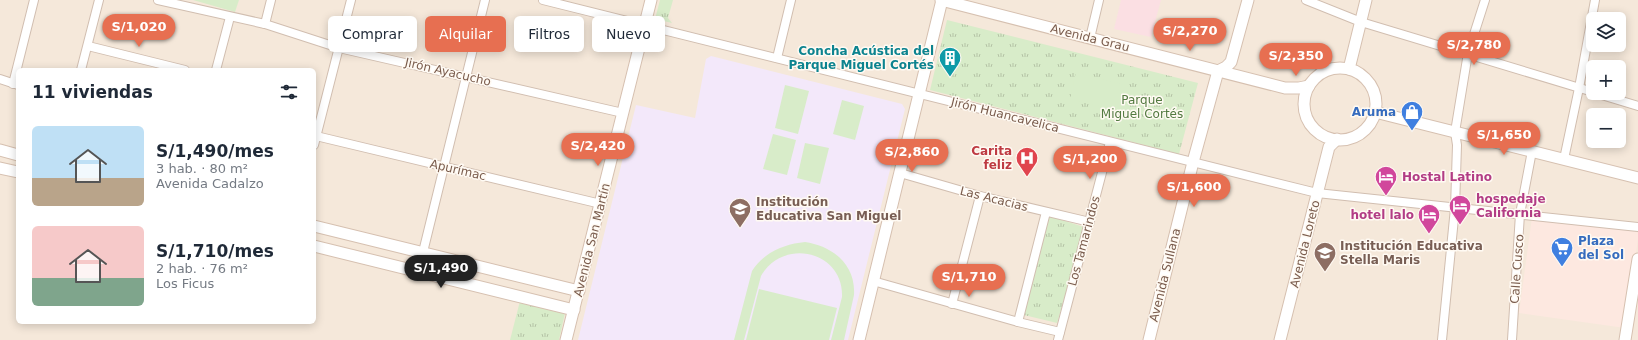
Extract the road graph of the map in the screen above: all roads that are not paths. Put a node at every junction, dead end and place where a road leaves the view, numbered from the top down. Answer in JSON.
{"nodes":[{"id":1,"x":34,"y":0,"type":"edge"},
{"id":2,"x":99,"y":0,"type":"edge"},
{"id":3,"x":158,"y":0,"type":"edge"},
{"id":4,"x":271,"y":0,"type":"edge"},
{"id":5,"x":351,"y":0,"type":"edge"},
{"id":6,"x":485,"y":0,"type":"edge"},
{"id":7,"x":543,"y":0,"type":"edge"},
{"id":8,"x":651,"y":0,"type":"edge"},
{"id":9,"x":791,"y":0,"type":"edge"},
{"id":10,"x":942,"y":0,"type":"edge"},
{"id":11,"x":1099,"y":0,"type":"edge"},
{"id":12,"x":1248,"y":0,"type":"edge"},
{"id":13,"x":1306,"y":0,"type":"edge"},
{"id":14,"x":1366,"y":0,"type":"edge"},
{"id":15,"x":1485,"y":0,"type":"edge"},
{"id":16,"x":1595,"y":0,"type":"edge"},
{"id":17,"x":347,"y":16,"type":"edge"},
{"id":18,"x":606,"y":16,"type":"edge"},
{"id":19,"x":647,"y":16,"type":"edge"},
{"id":20,"x":230,"y":17,"type":"junction"},
{"id":21,"x":1361,"y":22,"type":"junction"},
{"id":22,"x":265,"y":24,"type":"junction"},
{"id":23,"x":665,"y":31,"type":"edge"},
{"id":24,"x":1090,"y":38,"type":"junction"},
{"id":25,"x":328,"y":44,"type":"edge"},
{"id":26,"x":88,"y":46,"type":"junction"},
{"id":27,"x":338,"y":52,"type":"edge"},
{"id":28,"x":357,"y":52,"type":"edge"},
{"id":29,"x":638,"y":52,"type":"edge"},
{"id":30,"x":1468,"y":53,"type":"junction"},
{"id":31,"x":777,"y":58,"type":"junction"},
{"id":32,"x":19,"y":68,"type":"edge"},
{"id":33,"x":82,"y":68,"type":"edge"},
{"id":34,"x":176,"y":68,"type":"edge"},
{"id":35,"x":217,"y":68,"type":"edge"},
{"id":36,"x":1349,"y":69,"type":"junction"},
{"id":37,"x":1218,"y":71,"type":"junction"},
{"id":38,"x":466,"y":76,"type":"junction"},
{"id":39,"x":0,"y":79,"type":"edge"},
{"id":40,"x":16,"y":84,"type":"edge"},
{"id":41,"x":1309,"y":86,"type":"junction"},
{"id":42,"x":1285,"y":88,"type":"junction"},
{"id":43,"x":1579,"y":88,"type":"junction"},
{"id":44,"x":1586,"y":90,"type":"edge"},
{"id":45,"x":919,"y":93,"type":"junction"},
{"id":46,"x":1618,"y":100,"type":"edge"},
{"id":47,"x":1305,"y":102,"type":"junction"},
{"id":48,"x":1638,"y":106,"type":"edge"},
{"id":49,"x":1375,"y":112,"type":"junction"},
{"id":50,"x":623,"y":114,"type":"junction"},
{"id":51,"x":1455,"y":132,"type":"junction"},
{"id":52,"x":316,"y":137,"type":"edge"},
{"id":53,"x":316,"y":141,"type":"edge"},
{"id":54,"x":1110,"y":142,"type":"junction"},
{"id":55,"x":1333,"y":143,"type":"junction"},
{"id":56,"x":0,"y":150,"type":"edge"},
{"id":57,"x":1532,"y":151,"type":"junction"},
{"id":58,"x":16,"y":154,"type":"edge"},
{"id":59,"x":1564,"y":159,"type":"junction"},
{"id":60,"x":1194,"y":162,"type":"junction"},
{"id":61,"x":444,"y":167,"type":"junction"},
{"id":62,"x":0,"y":168,"type":"edge"},
{"id":63,"x":16,"y":172,"type":"edge"},
{"id":64,"x":900,"y":173,"type":"junction"},
{"id":65,"x":1638,"y":178,"type":"edge"},
{"id":66,"x":1317,"y":193,"type":"junction"},
{"id":67,"x":980,"y":196,"type":"junction"},
{"id":68,"x":601,"y":204,"type":"junction"},
{"id":69,"x":1455,"y":208,"type":"junction"},
{"id":70,"x":1046,"y":212,"type":"junction"},
{"id":71,"x":1520,"y":214,"type":"junction"},
{"id":72,"x":1090,"y":222,"type":"junction"},
{"id":73,"x":316,"y":226,"type":"edge"},
{"id":74,"x":1638,"y":227,"type":"edge"},
{"id":75,"x":316,"y":246,"type":"edge"},
{"id":76,"x":423,"y":252,"type":"junction"},
{"id":77,"x":1638,"y":259,"type":"edge"},
{"id":78,"x":873,"y":281,"type":"junction"},
{"id":79,"x":579,"y":291,"type":"junction"},
{"id":80,"x":952,"y":304,"type":"junction"},
{"id":81,"x":574,"y":310,"type":"junction"},
{"id":82,"x":1018,"y":322,"type":"junction"},
{"id":83,"x":1059,"y":336,"type":"edge"},
{"id":84,"x":566,"y":340,"type":"edge"},
{"id":85,"x":859,"y":340,"type":"edge"},
{"id":86,"x":1150,"y":340,"type":"edge"},
{"id":87,"x":1280,"y":340,"type":"edge"},
{"id":88,"x":1442,"y":340,"type":"edge"},
{"id":89,"x":1512,"y":340,"type":"edge"},
{"id":90,"x":1625,"y":340,"type":"edge"}],
"edges":[{"from":1,"to":32,"type":"street"},
{"from":2,"to":26,"type":"street"},
{"from":3,"to":20,"type":"street","name":"Jirón Ayacucho"},
{"from":4,"to":22,"type":"street"},
{"from":5,"to":17,"type":"street"},
{"from":6,"to":38,"type":"street"},
{"from":7,"to":18,"type":"street","name":"Jirón Huancavelica"},
{"from":8,"to":19,"type":"street","name":"Avenida San Martín"},
{"from":9,"to":31,"type":"street"},
{"from":10,"to":24,"type":"street","name":"Avenida Grau"},
{"from":10,"to":45,"type":"street"},
{"from":11,"to":24,"type":"street"},
{"from":12,"to":37,"type":"street"},
{"from":13,"to":21,"type":"street"},
{"from":14,"to":21,"type":"street"},
{"from":15,"to":30,"type":"street"},
{"from":16,"to":43,"type":"street"},
{"from":20,"to":22,"type":"street","name":"Jirón Ayacucho"},
{"from":20,"to":35,"type":"street"},
{"from":21,"to":30,"type":"street"},
{"from":21,"to":36,"type":"street"},
{"from":22,"to":25,"type":"street","name":"Jirón Ayacucho"},
{"from":23,"to":31,"type":"street","name":"Jirón Huancavelica"},
{"from":24,"to":37,"type":"street","name":"Avenida Grau"},
{"from":26,"to":33,"type":"street"},
{"from":26,"to":34,"type":"street"},
{"from":27,"to":52,"type":"street"},
{"from":28,"to":38,"type":"street","name":"Jirón Ayacucho"},
{"from":29,"to":50,"type":"street","name":"Avenida San Martín"},
{"from":30,"to":43,"type":"street"},
{"from":30,"to":51,"type":"street"},
{"from":31,"to":45,"type":"street","name":"Jirón Huancavelica"},
{"from":36,"to":41,"type":"street"},
{"from":36,"to":49,"type":"street"},
{"from":37,"to":42,"type":"street","name":"Avenida Grau"},
{"from":37,"to":60,"type":"street","name":"Avenida Sullana"},
{"from":38,"to":50,"type":"street","name":"Jirón Ayacucho"},
{"from":38,"to":61,"type":"street"},
{"from":39,"to":40,"type":"street"},
{"from":41,"to":42,"type":"street","name":"Avenida Grau"},
{"from":41,"to":47,"type":"street"},
{"from":42,"to":47,"type":"street","name":"Avenida Grau"},
{"from":43,"to":44,"type":"street"},
{"from":43,"to":59,"type":"street"},
{"from":45,"to":54,"type":"street","name":"Jirón Huancavelica"},
{"from":45,"to":64,"type":"street"},
{"from":46,"to":48,"type":"street"},
{"from":47,"to":55,"type":"street"},
{"from":49,"to":51,"type":"street"},
{"from":49,"to":55,"type":"street"},
{"from":50,"to":68,"type":"street","name":"Avenida San Martín"},
{"from":51,"to":57,"type":"street"},
{"from":51,"to":69,"type":"street"},
{"from":53,"to":61,"type":"street","name":"Apurímac"},
{"from":54,"to":60,"type":"street","name":"Jirón Huancavelica"},
{"from":54,"to":72,"type":"street","name":"Los Tamarindos"},
{"from":55,"to":66,"type":"street","name":"Avenida Loreto"},
{"from":56,"to":58,"type":"street"},
{"from":57,"to":59,"type":"street"},
{"from":57,"to":71,"type":"street","name":"Calle Cusco"},
{"from":59,"to":65,"type":"street"},
{"from":60,"to":66,"type":"street","name":"Jirón Huancavelica"},
{"from":60,"to":86,"type":"street","name":"Avenida Sullana"},
{"from":61,"to":68,"type":"street","name":"Apurímac"},
{"from":61,"to":76,"type":"street"},
{"from":62,"to":63,"type":"street"},
{"from":64,"to":67,"type":"street","name":"Las Acacias"},
{"from":64,"to":78,"type":"street"},
{"from":66,"to":69,"type":"street","name":"Jirón Huancavelica"},
{"from":66,"to":87,"type":"street","name":"Avenida Loreto"},
{"from":67,"to":70,"type":"street","name":"Las Acacias"},
{"from":67,"to":80,"type":"street"},
{"from":68,"to":79,"type":"street","name":"Avenida San Martín"},
{"from":69,"to":71,"type":"street","name":"Jirón Huancavelica"},
{"from":69,"to":88,"type":"street"},
{"from":70,"to":72,"type":"street","name":"Las Acacias"},
{"from":70,"to":82,"type":"street"},
{"from":71,"to":74,"type":"street","name":"Jirón Huancavelica"},
{"from":71,"to":89,"type":"street","name":"Calle Cusco"},
{"from":72,"to":83,"type":"street","name":"Los Tamarindos"},
{"from":73,"to":76,"type":"street"},
{"from":75,"to":81,"type":"street"},
{"from":76,"to":79,"type":"street"},
{"from":77,"to":90,"type":"street"},
{"from":78,"to":80,"type":"street"},
{"from":78,"to":85,"type":"street"},
{"from":79,"to":81,"type":"street","name":"Avenida San Martín"},
{"from":80,"to":82,"type":"street"},
{"from":81,"to":84,"type":"street","name":"Avenida San Martín"},
{"from":82,"to":83,"type":"street"}]}
